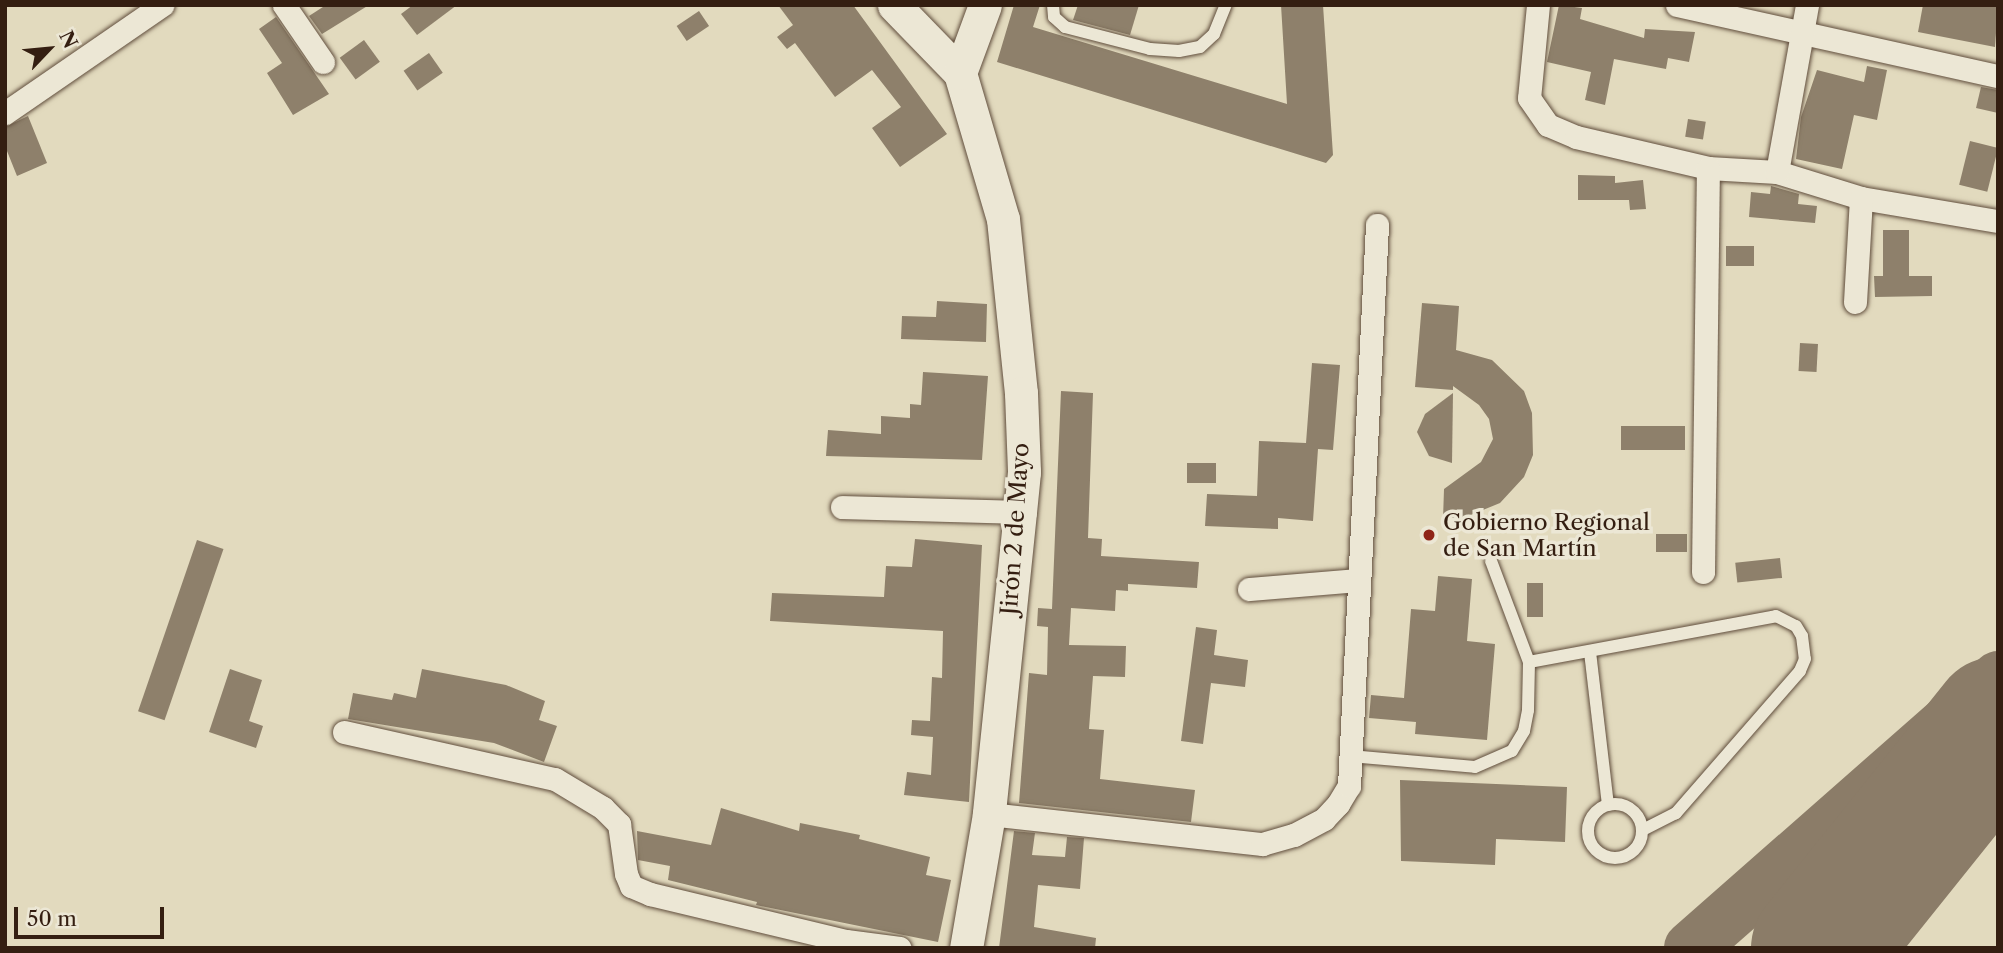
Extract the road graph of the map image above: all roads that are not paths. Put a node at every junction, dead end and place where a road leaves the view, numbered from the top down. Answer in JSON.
{"nodes":[{"id":1,"x":162,"y":5,"type":"edge"},
{"id":2,"x":285,"y":5,"type":"edge"},
{"id":3,"x":894,"y":5,"type":"edge"},
{"id":4,"x":985,"y":5,"type":"edge"},
{"id":5,"x":1052,"y":5,"type":"edge"},
{"id":6,"x":1226,"y":5,"type":"edge"},
{"id":7,"x":1538,"y":5,"type":"edge"},
{"id":8,"x":1677,"y":5,"type":"edge"},
{"id":9,"x":1807,"y":5,"type":"edge"},
{"id":10,"x":1802,"y":33,"type":"junction"},
{"id":11,"x":323,"y":62,"type":"dead end"},
{"id":12,"x":960,"y":73,"type":"junction"},
{"id":13,"x":1998,"y":76,"type":"edge"},
{"id":14,"x":5,"y":113,"type":"edge"},
{"id":15,"x":1708,"y":168,"type":"junction"},
{"id":16,"x":1777,"y":172,"type":"junction"},
{"id":17,"x":1861,"y":198,"type":"junction"},
{"id":18,"x":1997,"y":220,"type":"edge"},
{"id":19,"x":1377,"y":225,"type":"dead end"},
{"id":20,"x":1855,"y":302,"type":"dead end"},
{"id":21,"x":842,"y":507,"type":"dead end"},
{"id":22,"x":1020,"y":512,"type":"junction"},
{"id":23,"x":1491,"y":561,"type":"dead end"},
{"id":24,"x":1703,"y":572,"type":"dead end"},
{"id":25,"x":1359,"y":580,"type":"junction"},
{"id":26,"x":1249,"y":589,"type":"dead end"},
{"id":27,"x":1590,"y":652,"type":"junction"},
{"id":28,"x":1529,"y":662,"type":"junction"},
{"id":29,"x":344,"y":732,"type":"dead end"},
{"id":30,"x":1350,"y":756,"type":"junction"},
{"id":31,"x":1608,"y":805,"type":"junction"},
{"id":32,"x":989,"y":814,"type":"junction"},
{"id":33,"x":1643,"y":830,"type":"junction"},
{"id":34,"x":900,"y":948,"type":"edge"},
{"id":35,"x":966,"y":948,"type":"edge"}],
"edges":[{"from":1,"to":14,"type":"street"},
{"from":2,"to":11,"type":"street"},
{"from":3,"to":12,"type":"main road"},
{"from":4,"to":12,"type":"main road"},
{"from":5,"to":6,"type":"lane"},
{"from":7,"to":15,"type":"street"},
{"from":8,"to":10,"type":"street"},
{"from":9,"to":10,"type":"street"},
{"from":10,"to":13,"type":"street"},
{"from":10,"to":16,"type":"street"},
{"from":12,"to":22,"type":"main road","name":"Jirón 2 de Mayo"},
{"from":15,"to":16,"type":"street"},
{"from":15,"to":24,"type":"street"},
{"from":16,"to":17,"type":"street"},
{"from":17,"to":18,"type":"street"},
{"from":17,"to":20,"type":"street"},
{"from":19,"to":25,"type":"street"},
{"from":21,"to":22,"type":"street"},
{"from":22,"to":32,"type":"main road","name":"Jirón 2 de Mayo"},
{"from":23,"to":28,"type":"lane"},
{"from":25,"to":26,"type":"street"},
{"from":25,"to":30,"type":"street"},
{"from":27,"to":28,"type":"lane"},
{"from":27,"to":31,"type":"lane"},
{"from":27,"to":33,"type":"lane"},
{"from":28,"to":30,"type":"lane"},
{"from":29,"to":34,"type":"street"},
{"from":30,"to":32,"type":"street"},
{"from":31,"to":33,"type":"lane"},
{"from":31,"to":33,"type":"lane"},
{"from":32,"to":35,"type":"main road","name":"Jirón 2 de Mayo"}]}
